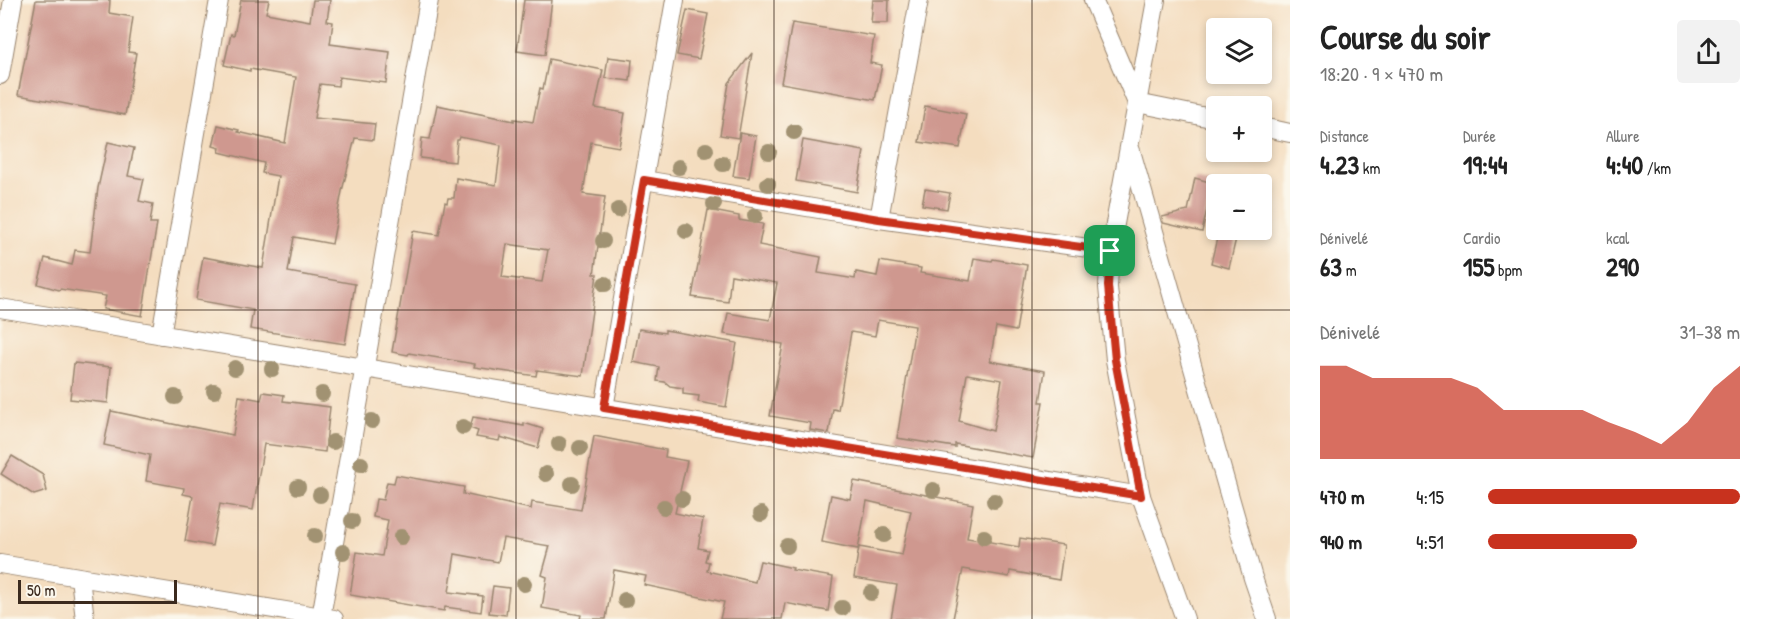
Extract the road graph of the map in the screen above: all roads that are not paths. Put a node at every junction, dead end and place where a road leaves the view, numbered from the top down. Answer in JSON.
{"nodes":[{"id":1,"x":13,"y":0,"type":"edge"},
{"id":2,"x":219,"y":0,"type":"edge"},
{"id":3,"x":429,"y":0,"type":"edge"},
{"id":4,"x":675,"y":0,"type":"edge"},
{"id":5,"x":919,"y":0,"type":"edge"},
{"id":6,"x":1093,"y":0,"type":"edge"},
{"id":7,"x":1156,"y":0,"type":"edge"},
{"id":8,"x":0,"y":75,"type":"edge"},
{"id":9,"x":1137,"y":103,"type":"junction"},
{"id":10,"x":1206,"y":116,"type":"edge"},
{"id":11,"x":1272,"y":129,"type":"edge"},
{"id":12,"x":1290,"y":133,"type":"edge"},
{"id":13,"x":1130,"y":146,"type":"junction"},
{"id":14,"x":644,"y":180,"type":"junction"},
{"id":15,"x":879,"y":219,"type":"junction"},
{"id":16,"x":1110,"y":251,"type":"junction"},
{"id":17,"x":0,"y":308,"type":"edge"},
{"id":18,"x":161,"y":335,"type":"junction"},
{"id":19,"x":364,"y":368,"type":"junction"},
{"id":20,"x":604,"y":408,"type":"junction"},
{"id":21,"x":1141,"y":496,"type":"junction"},
{"id":22,"x":0,"y":564,"type":"edge"},
{"id":23,"x":80,"y":578,"type":"junction"},
{"id":24,"x":328,"y":618,"type":"edge"},
{"id":25,"x":85,"y":619,"type":"edge"},
{"id":26,"x":1185,"y":619,"type":"edge"},
{"id":27,"x":1267,"y":619,"type":"edge"}],
"edges":[{"from":1,"to":8,"type":"street"},
{"from":2,"to":18,"type":"street"},
{"from":3,"to":19,"type":"street"},
{"from":4,"to":14,"type":"street"},
{"from":5,"to":15,"type":"street"},
{"from":6,"to":9,"type":"street"},
{"from":7,"to":9,"type":"street"},
{"from":9,"to":10,"type":"street"},
{"from":9,"to":13,"type":"street"},
{"from":11,"to":12,"type":"street"},
{"from":13,"to":16,"type":"street"},
{"from":13,"to":27,"type":"street"},
{"from":14,"to":15,"type":"street"},
{"from":14,"to":20,"type":"street"},
{"from":15,"to":16,"type":"street"},
{"from":16,"to":21,"type":"street"},
{"from":17,"to":18,"type":"street"},
{"from":18,"to":19,"type":"street"},
{"from":19,"to":20,"type":"street"},
{"from":19,"to":24,"type":"street"},
{"from":20,"to":21,"type":"street"},
{"from":21,"to":26,"type":"street"},
{"from":22,"to":23,"type":"street"},
{"from":23,"to":24,"type":"street"},
{"from":23,"to":25,"type":"street"}]}
